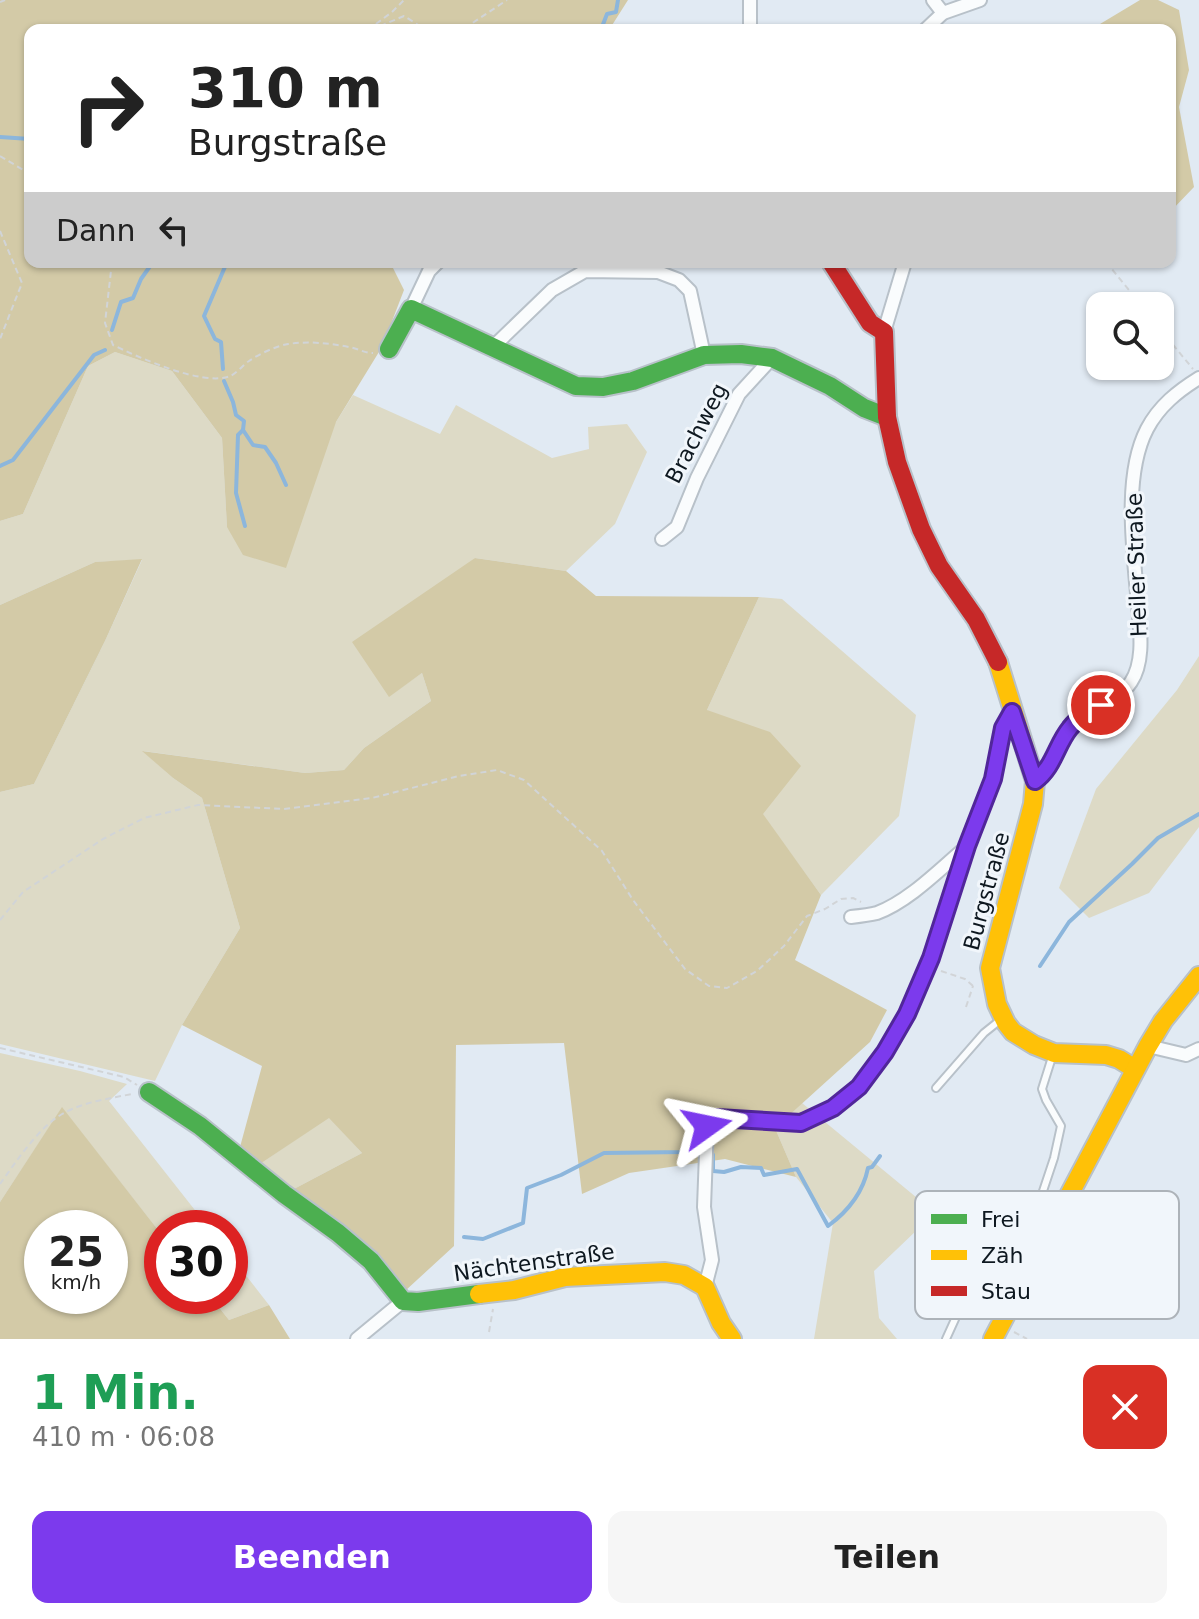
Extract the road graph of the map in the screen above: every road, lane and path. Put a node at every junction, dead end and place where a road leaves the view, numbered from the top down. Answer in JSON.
{"nodes":[{"id":1,"x":5,"y":0,"type":"edge"},
{"id":2,"x":404,"y":0,"type":"edge"},
{"id":3,"x":507,"y":0,"type":"edge"},
{"id":4,"x":750,"y":0,"type":"edge"},
{"id":5,"x":933,"y":0,"type":"edge"},
{"id":6,"x":980,"y":0,"type":"edge"},
{"id":7,"x":0,"y":2,"type":"edge"},
{"id":8,"x":943,"y":13,"type":"junction"},
{"id":9,"x":377,"y":24,"type":"edge"},
{"id":10,"x":385,"y":24,"type":"edge"},
{"id":11,"x":417,"y":24,"type":"edge"},
{"id":12,"x":471,"y":24,"type":"edge"},
{"id":13,"x":750,"y":24,"type":"edge"},
{"id":14,"x":931,"y":24,"type":"edge"},
{"id":15,"x":0,"y":156,"type":"edge"},
{"id":16,"x":24,"y":170,"type":"edge"},
{"id":17,"x":0,"y":231,"type":"edge"},
{"id":18,"x":111,"y":268,"type":"edge"},
{"id":19,"x":432,"y":268,"type":"edge"},
{"id":20,"x":835,"y":268,"type":"edge"},
{"id":21,"x":903,"y":268,"type":"edge"},
{"id":22,"x":1111,"y":268,"type":"edge"},
{"id":23,"x":1131,"y":292,"type":"edge"},
{"id":24,"x":411,"y":309,"type":"junction"},
{"id":25,"x":884,"y":332,"type":"junction"},
{"id":26,"x":0,"y":339,"type":"edge"},
{"id":27,"x":494,"y":346,"type":"junction"},
{"id":28,"x":1174,"y":346,"type":"edge"},
{"id":29,"x":389,"y":349,"type":"joint"},
{"id":30,"x":704,"y":355,"type":"junction"},
{"id":31,"x":772,"y":358,"type":"junction"},
{"id":32,"x":1199,"y":377,"type":"edge"},
{"id":33,"x":887,"y":417,"type":"junction"},
{"id":34,"x":662,"y":539,"type":"dead end"},
{"id":35,"x":1012,"y":712,"type":"junction"},
{"id":36,"x":1035,"y":781,"type":"junction"},
{"id":37,"x":967,"y":846,"type":"junction"},
{"id":38,"x":881,"y":911,"type":"junction"},
{"id":39,"x":851,"y":917,"type":"dead end"},
{"id":40,"x":0,"y":920,"type":"edge"},
{"id":41,"x":927,"y":967,"type":"junction"},
{"id":42,"x":1199,"y":976,"type":"edge"},
{"id":43,"x":992,"y":982,"type":"junction"},
{"id":44,"x":973,"y":986,"type":"junction"},
{"id":45,"x":966,"y":1007,"type":"dead end"},
{"id":46,"x":1003,"y":1019,"type":"junction"},
{"id":47,"x":1148,"y":1046,"type":"junction"},
{"id":48,"x":0,"y":1048,"type":"edge"},
{"id":49,"x":1199,"y":1049,"type":"edge"},
{"id":50,"x":1053,"y":1053,"type":"junction"},
{"id":51,"x":1135,"y":1069,"type":"junction"},
{"id":52,"x":936,"y":1088,"type":"dead end"},
{"id":53,"x":149,"y":1092,"type":"junction"},
{"id":54,"x":0,"y":1184,"type":"edge"},
{"id":55,"x":1043,"y":1191,"type":"edge"},
{"id":56,"x":1070,"y":1191,"type":"edge"},
{"id":57,"x":705,"y":1287,"type":"junction"},
{"id":58,"x":403,"y":1301,"type":"junction"},
{"id":59,"x":493,"y":1309,"type":"dead end"},
{"id":60,"x":955,"y":1319,"type":"edge"},
{"id":61,"x":1003,"y":1319,"type":"edge"},
{"id":62,"x":489,"y":1332,"type":"dead end"},
{"id":63,"x":357,"y":1339,"type":"edge"},
{"id":64,"x":732,"y":1339,"type":"edge"},
{"id":65,"x":946,"y":1339,"type":"edge"},
{"id":66,"x":993,"y":1339,"type":"edge"}],
"edges":[{"from":1,"to":7,"type":"path"},
{"from":2,"to":9,"type":"path"},
{"from":3,"to":12,"type":"path"},
{"from":4,"to":13,"type":"street"},
{"from":5,"to":8,"type":"street"},
{"from":6,"to":8,"type":"street"},
{"from":8,"to":14,"type":"street"},
{"from":10,"to":11,"type":"path"},
{"from":15,"to":16,"type":"path"},
{"from":17,"to":26,"type":"path"},
{"from":18,"to":29,"type":"path"},
{"from":19,"to":24,"type":"street"},
{"from":20,"to":25,"type":"street"},
{"from":21,"to":25,"type":"street"},
{"from":22,"to":23,"type":"path"},
{"from":24,"to":27,"type":"street"},
{"from":24,"to":29,"type":"street"},
{"from":25,"to":33,"type":"street","name":"Burgstraße"},
{"from":27,"to":30,"type":"street"},
{"from":27,"to":30,"type":"street"},
{"from":28,"to":32,"type":"path"},
{"from":30,"to":31,"type":"street"},
{"from":31,"to":33,"type":"street"},
{"from":31,"to":34,"type":"street","name":"Brachweg"},
{"from":32,"to":36,"type":"street","name":"Heiler Straße"},
{"from":33,"to":35,"type":"street","name":"Burgstraße"},
{"from":35,"to":36,"type":"street","name":"Burgstraße"},
{"from":35,"to":37,"type":"street"},
{"from":36,"to":43,"type":"street","name":"Burgstraße"},
{"from":37,"to":38,"type":"street"},
{"from":37,"to":41,"type":"street"},
{"from":38,"to":39,"type":"street"},
{"from":38,"to":40,"type":"path"},
{"from":41,"to":44,"type":"path"},
{"from":41,"to":57,"type":"street"},
{"from":42,"to":47,"type":"street"},
{"from":43,"to":44,"type":"path"},
{"from":43,"to":46,"type":"street","name":"Burgstraße"},
{"from":44,"to":45,"type":"path"},
{"from":46,"to":50,"type":"street"},
{"from":46,"to":52,"type":"lane"},
{"from":47,"to":49,"type":"street"},
{"from":47,"to":51,"type":"street"},
{"from":48,"to":53,"type":"path"},
{"from":50,"to":51,"type":"street"},
{"from":50,"to":55,"type":"lane"},
{"from":51,"to":56,"type":"street"},
{"from":53,"to":54,"type":"path"},
{"from":53,"to":58,"type":"street"},
{"from":57,"to":58,"type":"street","name":"Nächtenstraße"},
{"from":57,"to":64,"type":"street"},
{"from":58,"to":63,"type":"street"},
{"from":59,"to":62,"type":"path"},
{"from":60,"to":65,"type":"lane"},
{"from":61,"to":66,"type":"street"}]}
